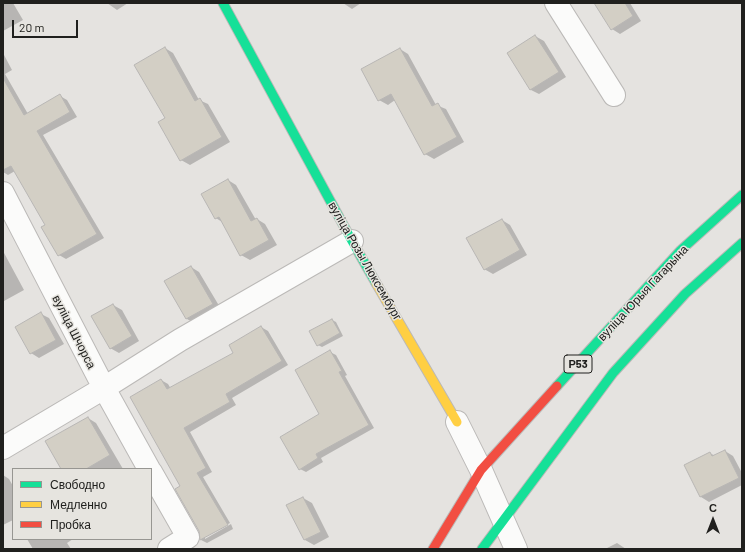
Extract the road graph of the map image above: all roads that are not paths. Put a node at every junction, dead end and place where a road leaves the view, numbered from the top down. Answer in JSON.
{"nodes":[{"id":1,"x":223,"y":3,"type":"edge"},
{"id":2,"x":556,"y":3,"type":"edge"},
{"id":3,"x":614,"y":95,"type":"dead end"},
{"id":4,"x":3,"y":193,"type":"edge"},
{"id":5,"x":742,"y":195,"type":"edge"},
{"id":6,"x":352,"y":241,"type":"junction"},
{"id":7,"x":742,"y":243,"type":"edge"},
{"id":8,"x":104,"y":388,"type":"junction"},
{"id":9,"x":457,"y":422,"type":"joint"},
{"id":10,"x":3,"y":448,"type":"edge"},
{"id":11,"x":149,"y":468,"type":"edge"},
{"id":12,"x":481,"y":470,"type":"junction"},
{"id":13,"x":152,"y":474,"type":"edge"},
{"id":14,"x":503,"y":521,"type":"junction"},
{"id":15,"x":169,"y":549,"type":"edge"},
{"id":16,"x":433,"y":549,"type":"edge"},
{"id":17,"x":482,"y":549,"type":"edge"},
{"id":18,"x":507,"y":549,"type":"edge"},
{"id":19,"x":516,"y":549,"type":"edge"}],
"edges":[{"from":1,"to":6,"type":"main road","name":"вуліца Розы Люксембург"},
{"from":2,"to":3,"type":"street"},
{"from":4,"to":8,"type":"street","name":"вуліца Шчорса"},
{"from":5,"to":12,"type":"main road","name":"вуліца Юрыя Гагарына","number":"Р53"},
{"from":6,"to":8,"type":"street"},
{"from":6,"to":9,"type":"main road","name":"вуліца Розы Люксембург"},
{"from":7,"to":14,"type":"main road","number":"Р53"},
{"from":8,"to":10,"type":"street"},
{"from":8,"to":11,"type":"street","name":"вуліца Шчорса"},
{"from":9,"to":12,"type":"street","name":"вуліца Розы Люксембург"},
{"from":12,"to":14,"type":"street","name":"вуліца Розы Люксембург"},
{"from":12,"to":16,"type":"main road","name":"вуліца Юрыя Гагарына","number":"Р53"},
{"from":13,"to":15,"type":"street"},
{"from":14,"to":17,"type":"main road","number":"Р53"},
{"from":14,"to":18,"type":"street"},
{"from":14,"to":19,"type":"street"}]}
